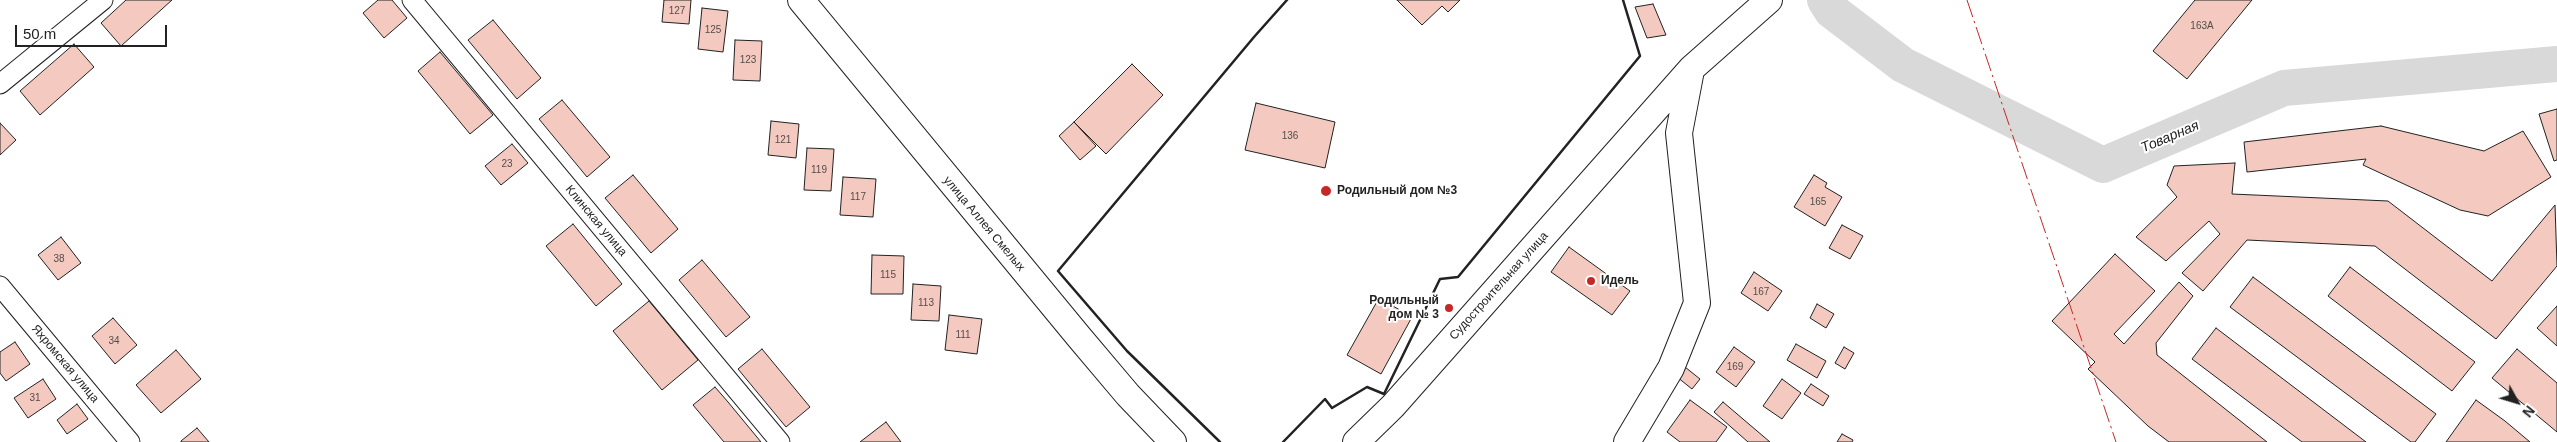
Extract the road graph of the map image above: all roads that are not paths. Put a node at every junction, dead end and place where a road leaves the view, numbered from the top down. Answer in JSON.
{"nodes":[{"id":1,"x":103,"y":0,"type":"edge"},
{"id":2,"x":412,"y":0,"type":"edge"},
{"id":3,"x":801,"y":0,"type":"edge"},
{"id":4,"x":1769,"y":0,"type":"edge"},
{"id":5,"x":1691,"y":69,"type":"junction"},
{"id":6,"x":0,"y":84,"type":"edge"},
{"id":7,"x":1639,"y":128,"type":"junction"},
{"id":8,"x":1679,"y":134,"type":"junction"},
{"id":9,"x":0,"y":286,"type":"edge"},
{"id":10,"x":130,"y":442,"type":"edge"},
{"id":11,"x":780,"y":442,"type":"edge"},
{"id":12,"x":1173,"y":442,"type":"edge"},
{"id":13,"x":1356,"y":442,"type":"edge"},
{"id":14,"x":1627,"y":442,"type":"edge"}],
"edges":[{"from":1,"to":6,"type":"street"},
{"from":2,"to":11,"type":"street","name":"Клинская улица"},
{"from":3,"to":12,"type":"main road","name":"улица Аллея Смелых"},
{"from":4,"to":5,"type":"main road","name":"Судостроительная улица"},
{"from":5,"to":7,"type":"main road","name":"Судостроительная улица"},
{"from":5,"to":8,"type":"main road"},
{"from":7,"to":8,"type":"main road"},
{"from":7,"to":13,"type":"main road","name":"Судостроительная улица"},
{"from":8,"to":14,"type":"main road"},
{"from":9,"to":10,"type":"street","name":"Яхромская улица"}]}
